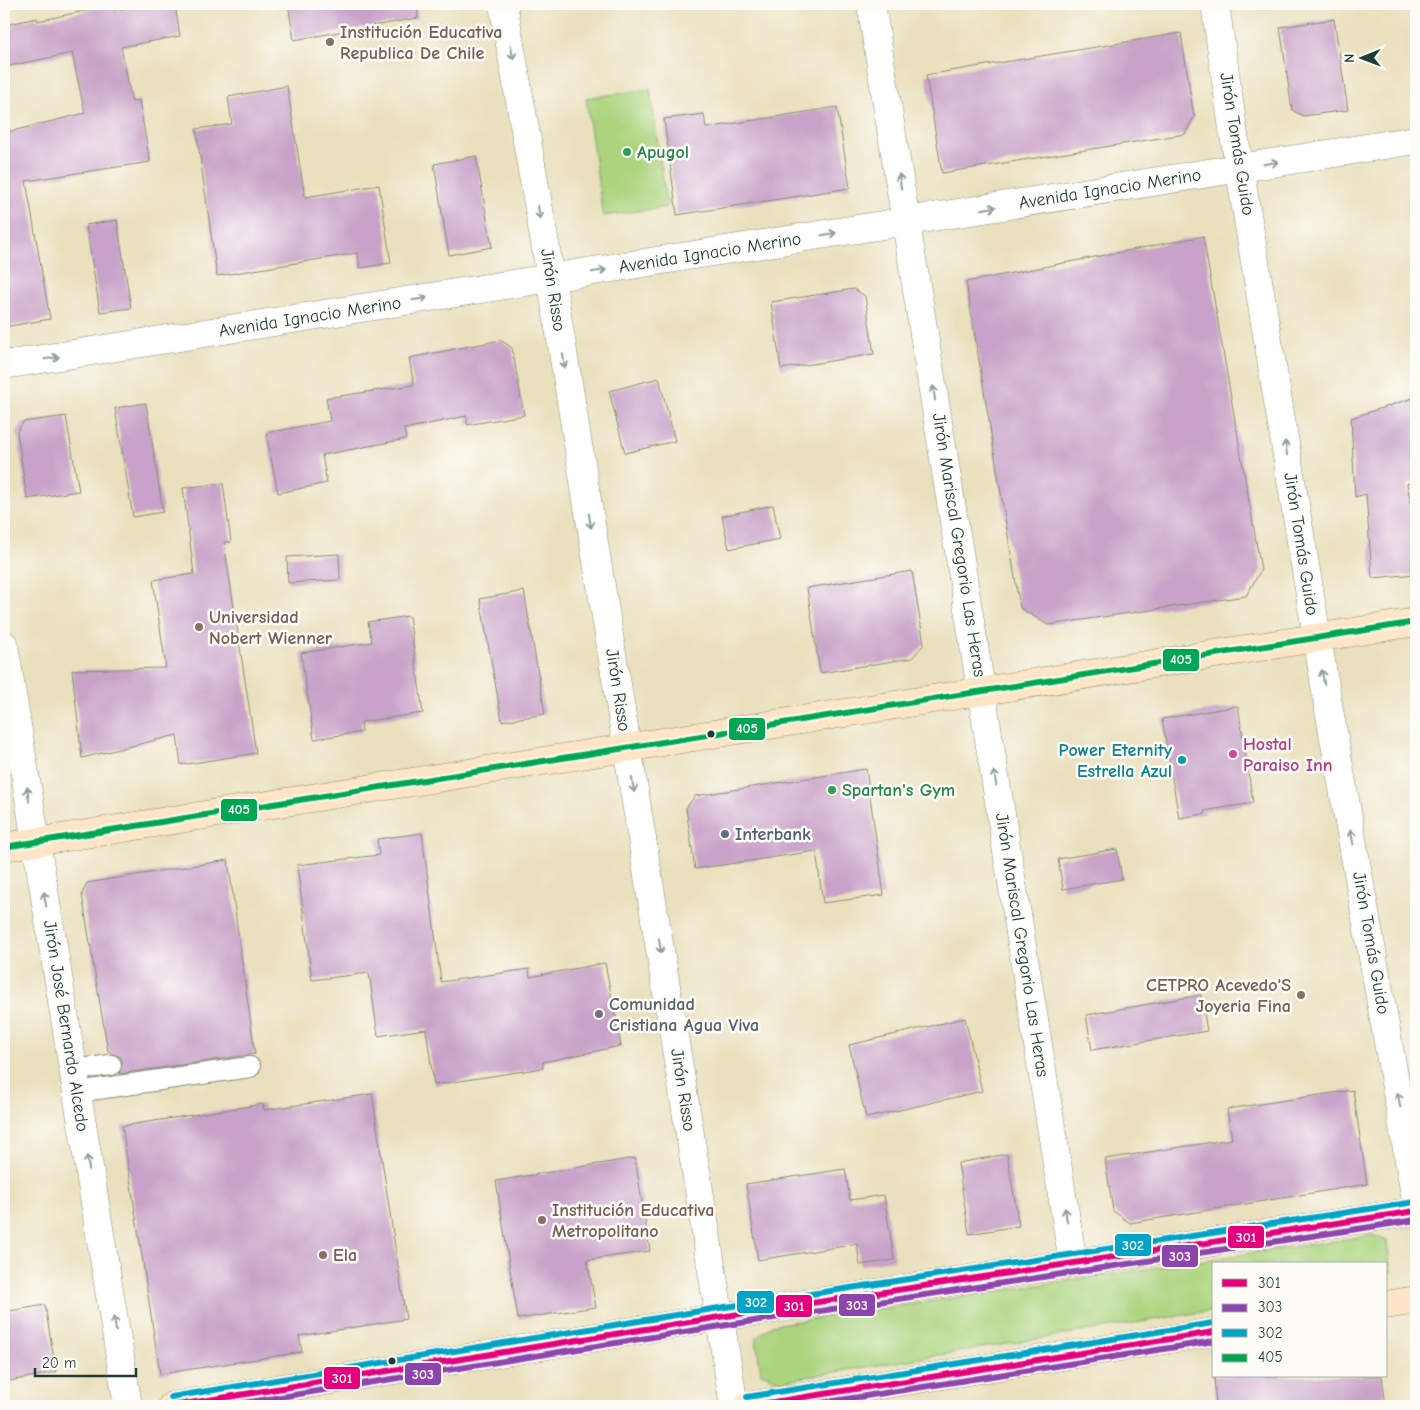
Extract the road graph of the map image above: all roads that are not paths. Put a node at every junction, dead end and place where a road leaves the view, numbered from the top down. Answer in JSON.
{"nodes":[{"id":1,"x":504,"y":4,"type":"edge"},
{"id":2,"x":872,"y":4,"type":"edge"},
{"id":3,"x":1215,"y":4,"type":"edge"},
{"id":4,"x":1416,"y":140,"type":"edge"},
{"id":5,"x":1240,"y":168,"type":"junction"},
{"id":6,"x":906,"y":221,"type":"junction"},
{"id":7,"x":551,"y":278,"type":"junction"},
{"id":8,"x":4,"y":366,"type":"edge"},
{"id":9,"x":1416,"y":622,"type":"edge"},
{"id":10,"x":1317,"y":637,"type":"junction"},
{"id":11,"x":4,"y":645,"type":"edge"},
{"id":12,"x":982,"y":690,"type":"junction"},
{"id":13,"x":628,"y":749,"type":"junction"},
{"id":14,"x":36,"y":842,"type":"junction"},
{"id":15,"x":4,"y":847,"type":"edge"},
{"id":16,"x":111,"y":1065,"type":"dead end"},
{"id":17,"x":250,"y":1067,"type":"dead end"},
{"id":18,"x":75,"y":1081,"type":"junction"},
{"id":19,"x":1416,"y":1200,"type":"edge"},
{"id":20,"x":1416,"y":1211,"type":"edge"},
{"id":21,"x":1074,"y":1263,"type":"junction"},
{"id":22,"x":1416,"y":1300,"type":"edge"},
{"id":23,"x":1388,"y":1304,"type":"edge"},
{"id":24,"x":720,"y":1317,"type":"junction"},
{"id":25,"x":1212,"y":1332,"type":"edge"},
{"id":26,"x":128,"y":1406,"type":"edge"},
{"id":27,"x":172,"y":1406,"type":"edge"},
{"id":28,"x":734,"y":1406,"type":"edge"},
{"id":29,"x":748,"y":1406,"type":"edge"}],
"edges":[{"from":1,"to":7,"type":"street","name":"Jirón Risso","one_way":true},
{"from":6,"to":2,"type":"street","name":"Jirón Mariscal Gregorio Las Heras","one_way":true},
{"from":3,"to":5,"type":"street","name":"Jirón Tomás Guido"},
{"from":5,"to":4,"type":"street","name":"Avenida Ignacio Merino","one_way":true},
{"from":6,"to":5,"type":"street","name":"Avenida Ignacio Merino","one_way":true},
{"from":10,"to":5,"type":"street","name":"Jirón Tomás Guido","one_way":true},
{"from":7,"to":6,"type":"street","name":"Avenida Ignacio Merino","one_way":true},
{"from":12,"to":6,"type":"street","name":"Jirón Mariscal Gregorio Las Heras","one_way":true},
{"from":8,"to":7,"type":"street","name":"Avenida Ignacio Merino","one_way":true},
{"from":7,"to":13,"type":"street","name":"Jirón Risso","one_way":true},
{"from":9,"to":10,"type":"main road"},
{"from":10,"to":12,"type":"main road"},
{"from":19,"to":10,"type":"street","name":"Jirón Tomás Guido","one_way":true},
{"from":14,"to":11,"type":"street","name":"Jirón José Bernardo Alcedo","one_way":true},
{"from":12,"to":13,"type":"main road"},
{"from":21,"to":12,"type":"street","name":"Jirón Mariscal Gregorio Las Heras","one_way":true},
{"from":13,"to":14,"type":"main road"},
{"from":13,"to":24,"type":"street","name":"Jirón Risso","one_way":true},
{"from":14,"to":15,"type":"main road"},
{"from":18,"to":14,"type":"street","name":"Jirón José Bernardo Alcedo","one_way":true},
{"from":16,"to":18,"type":"lane"},
{"from":17,"to":18,"type":"lane"},
{"from":26,"to":18,"type":"street","name":"Jirón José Bernardo Alcedo","one_way":true},
{"from":20,"to":21,"type":"main road"},
{"from":21,"to":24,"type":"main road"},
{"from":22,"to":23,"type":"main road"},
{"from":24,"to":27,"type":"main road"},
{"from":24,"to":28,"type":"street","name":"Jirón Risso"},
{"from":25,"to":29,"type":"main road"}]}
